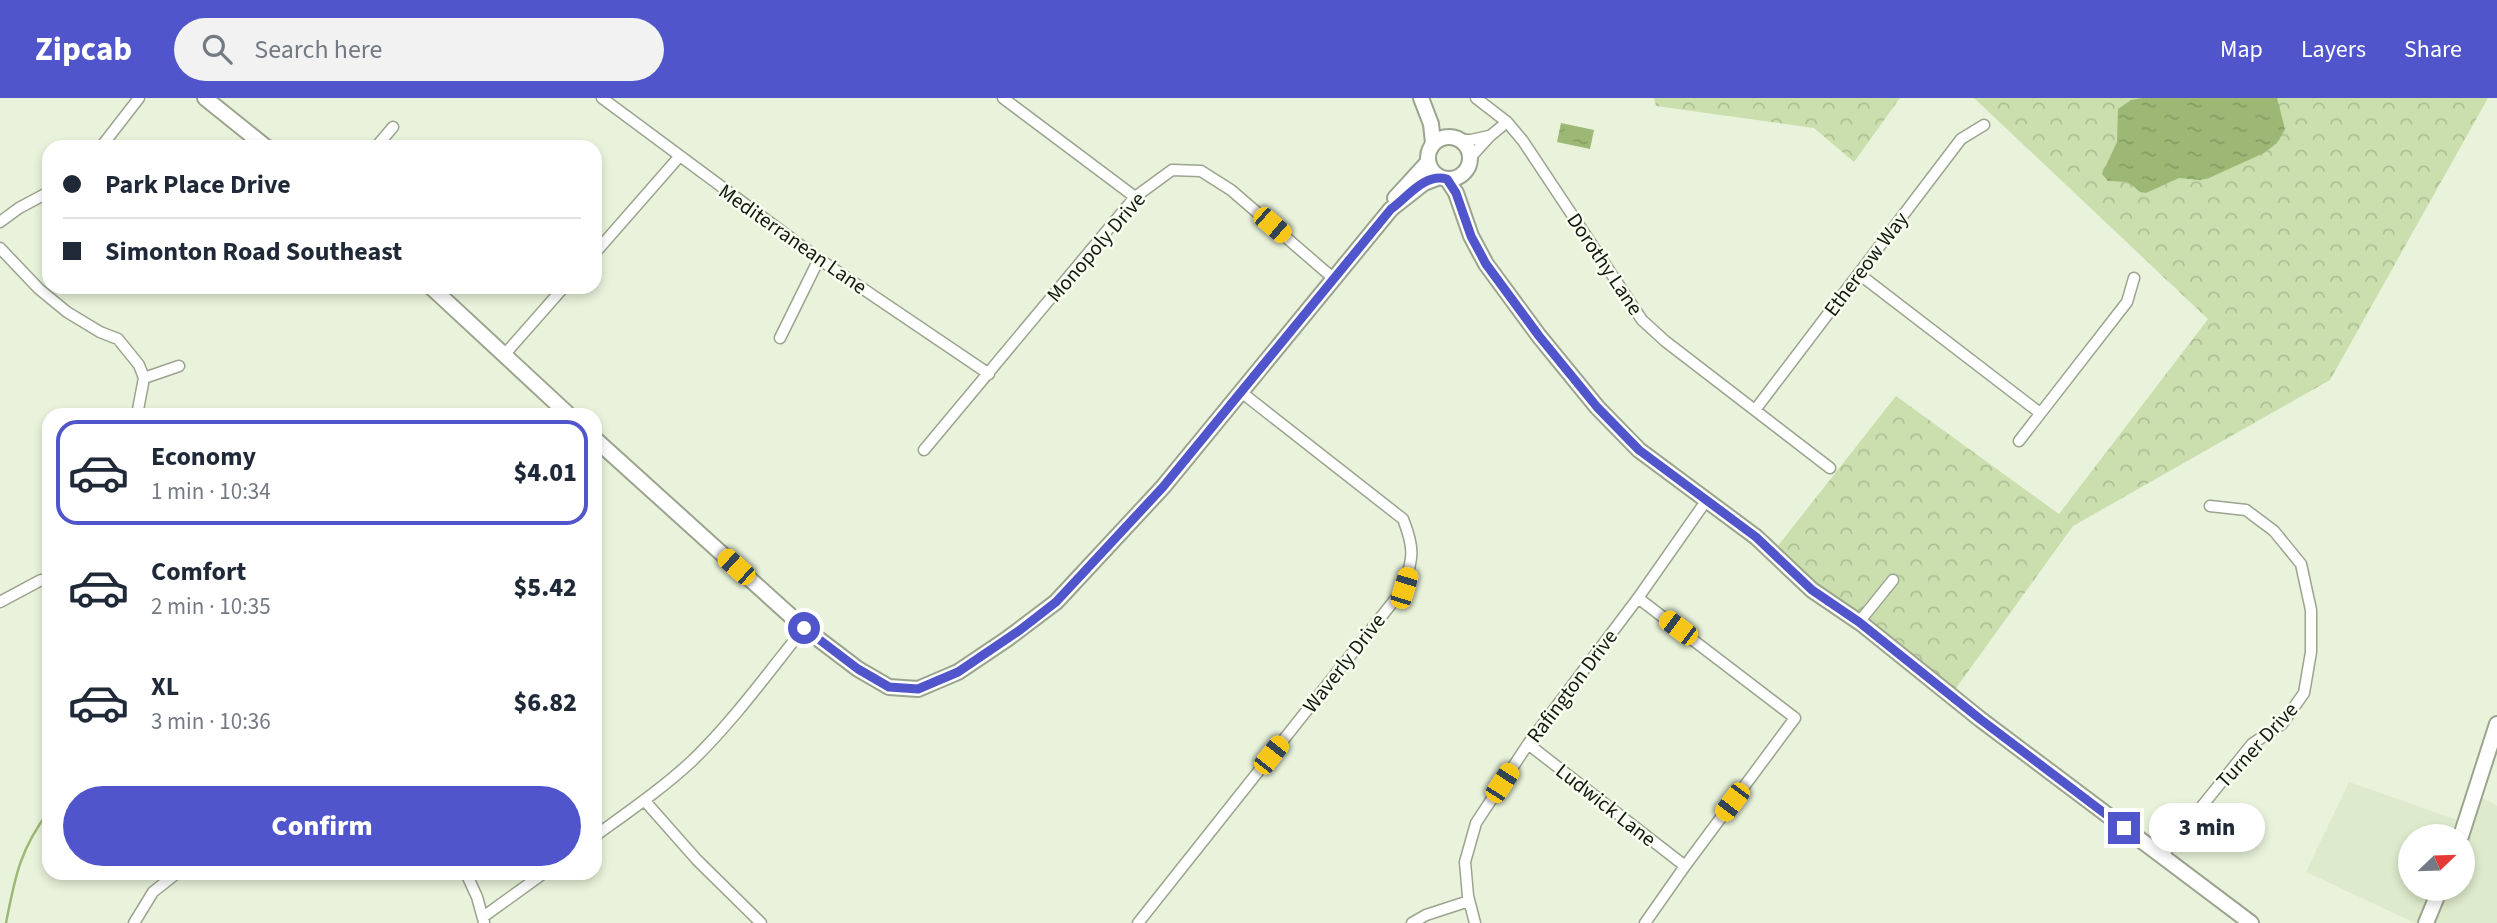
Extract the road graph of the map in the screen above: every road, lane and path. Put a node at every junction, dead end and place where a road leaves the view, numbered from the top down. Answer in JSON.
{"nodes":[{"id":1,"x":139,"y":98,"type":"edge"},
{"id":2,"x":205,"y":98,"type":"edge"},
{"id":3,"x":602,"y":98,"type":"edge"},
{"id":4,"x":1003,"y":98,"type":"edge"},
{"id":5,"x":1422,"y":98,"type":"edge"},
{"id":6,"x":1432,"y":98,"type":"edge"},
{"id":7,"x":1476,"y":98,"type":"edge"},
{"id":8,"x":1507,"y":122,"type":"junction"},
{"id":9,"x":1984,"y":125,"type":"dead end"},
{"id":10,"x":393,"y":127,"type":"dead end"},
{"id":11,"x":1490,"y":136,"type":"junction"},
{"id":12,"x":1457,"y":138,"type":"junction"},
{"id":13,"x":106,"y":140,"type":"edge"},
{"id":14,"x":257,"y":140,"type":"edge"},
{"id":15,"x":382,"y":140,"type":"edge"},
{"id":16,"x":1433,"y":143,"type":"junction"},
{"id":17,"x":679,"y":158,"type":"junction"},
{"id":18,"x":1470,"y":158,"type":"junction"},
{"id":19,"x":1428,"y":162,"type":"junction"},
{"id":20,"x":1463,"y":173,"type":"junction"},
{"id":21,"x":1444,"y":178,"type":"junction"},
{"id":22,"x":42,"y":196,"type":"edge"},
{"id":23,"x":1135,"y":197,"type":"junction"},
{"id":24,"x":1391,"y":209,"type":"junction"},
{"id":25,"x":0,"y":222,"type":"edge"},
{"id":26,"x":602,"y":245,"type":"edge"},
{"id":27,"x":0,"y":248,"type":"edge"},
{"id":28,"x":819,"y":259,"type":"junction"},
{"id":29,"x":1493,"y":272,"type":"junction"},
{"id":30,"x":1859,"y":274,"type":"junction"},
{"id":31,"x":1333,"y":278,"type":"junction"},
{"id":32,"x":2134,"y":278,"type":"dead end"},
{"id":33,"x":42,"y":291,"type":"edge"},
{"id":34,"x":46,"y":294,"type":"edge"},
{"id":35,"x":439,"y":294,"type":"edge"},
{"id":36,"x":559,"y":294,"type":"edge"},
{"id":37,"x":780,"y":338,"type":"dead end"},
{"id":38,"x":505,"y":354,"type":"junction"},
{"id":39,"x":178,"y":366,"type":"dead end"},
{"id":40,"x":989,"y":374,"type":"junction"},
{"id":41,"x":144,"y":377,"type":"junction"},
{"id":42,"x":1241,"y":392,"type":"junction"},
{"id":43,"x":138,"y":408,"type":"edge"},
{"id":44,"x":562,"y":408,"type":"edge"},
{"id":45,"x":1755,"y":410,"type":"junction"},
{"id":46,"x":2040,"y":413,"type":"junction"},
{"id":47,"x":2019,"y":441,"type":"dead end"},
{"id":48,"x":602,"y":445,"type":"edge"},
{"id":49,"x":924,"y":450,"type":"dead end"},
{"id":50,"x":1830,"y":468,"type":"dead end"},
{"id":51,"x":1706,"y":501,"type":"junction"},
{"id":52,"x":2210,"y":506,"type":"dead end"},
{"id":53,"x":42,"y":580,"type":"edge"},
{"id":54,"x":1893,"y":580,"type":"dead end"},
{"id":55,"x":1638,"y":598,"type":"junction"},
{"id":56,"x":0,"y":602,"type":"edge"},
{"id":57,"x":1859,"y":622,"type":"junction"},
{"id":58,"x":804,"y":628,"type":"junction"},
{"id":59,"x":2497,"y":724,"type":"edge"},
{"id":60,"x":1528,"y":744,"type":"junction"},
{"id":61,"x":644,"y":800,"type":"junction"},
{"id":62,"x":2465,"y":824,"type":"edge"},
{"id":63,"x":602,"y":831,"type":"edge"},
{"id":64,"x":2161,"y":857,"type":"junction"},
{"id":65,"x":1685,"y":866,"type":"junction"},
{"id":66,"x":168,"y":880,"type":"edge"},
{"id":67,"x":469,"y":880,"type":"edge"},
{"id":68,"x":535,"y":880,"type":"edge"},
{"id":69,"x":1469,"y":901,"type":"junction"},
{"id":70,"x":2435,"y":901,"type":"edge"},
{"id":71,"x":484,"y":920,"type":"edge"},
{"id":72,"x":134,"y":923,"type":"edge"},
{"id":73,"x":761,"y":923,"type":"edge"},
{"id":74,"x":1138,"y":923,"type":"edge"},
{"id":75,"x":1412,"y":923,"type":"edge"},
{"id":76,"x":1475,"y":923,"type":"edge"},
{"id":77,"x":1645,"y":923,"type":"edge"},
{"id":78,"x":2251,"y":923,"type":"edge"},
{"id":79,"x":2426,"y":923,"type":"edge"}],
"edges":[{"from":1,"to":13,"type":"street"},
{"from":2,"to":14,"type":"street"},
{"from":3,"to":17,"type":"street","name":"Mediterranean Lane"},
{"from":4,"to":23,"type":"street"},
{"from":5,"to":16,"type":"street"},
{"from":6,"to":12,"type":"street"},
{"from":7,"to":8,"type":"street","name":"Dorothy Lane"},
{"from":8,"to":11,"type":"street"},
{"from":8,"to":45,"type":"street","name":"Dorothy Lane"},
{"from":9,"to":30,"type":"street","name":"Ethereow Way"},
{"from":10,"to":15,"type":"street"},
{"from":11,"to":12,"type":"street"},
{"from":11,"to":18,"type":"street"},
{"from":12,"to":16,"type":"street"},
{"from":12,"to":18,"type":"street"},
{"from":16,"to":19,"type":"street"},
{"from":17,"to":26,"type":"street"},
{"from":17,"to":28,"type":"street","name":"Mediterranean Lane"},
{"from":18,"to":20,"type":"street"},
{"from":19,"to":21,"type":"street"},
{"from":19,"to":24,"type":"street"},
{"from":20,"to":21,"type":"street"},
{"from":20,"to":29,"type":"street"},
{"from":21,"to":24,"type":"street"},
{"from":21,"to":29,"type":"street"},
{"from":22,"to":25,"type":"street"},
{"from":23,"to":31,"type":"street","name":"Monopoly Drive"},
{"from":23,"to":40,"type":"street","name":"Monopoly Drive"},
{"from":24,"to":31,"type":"street"},
{"from":27,"to":33,"type":"street"},
{"from":28,"to":37,"type":"street"},
{"from":28,"to":40,"type":"street","name":"Mediterranean Lane"},
{"from":29,"to":51,"type":"street"},
{"from":30,"to":45,"type":"street","name":"Ethereow Way"},
{"from":30,"to":46,"type":"street"},
{"from":31,"to":42,"type":"street"},
{"from":32,"to":46,"type":"street"},
{"from":34,"to":41,"type":"street"},
{"from":35,"to":38,"type":"street"},
{"from":36,"to":38,"type":"street"},
{"from":38,"to":44,"type":"street"},
{"from":39,"to":41,"type":"street"},
{"from":40,"to":49,"type":"street","name":"Monopoly Drive"},
{"from":41,"to":43,"type":"street"},
{"from":42,"to":58,"type":"street"},
{"from":42,"to":74,"type":"street","name":"Waverly Drive"},
{"from":45,"to":50,"type":"street","name":"Dorothy Lane"},
{"from":46,"to":47,"type":"street"},
{"from":48,"to":58,"type":"street"},
{"from":51,"to":55,"type":"street","name":"Rafington Drive"},
{"from":51,"to":57,"type":"street"},
{"from":52,"to":64,"type":"street","name":"Turner Drive"},
{"from":53,"to":56,"type":"street"},
{"from":54,"to":57,"type":"street"},
{"from":55,"to":60,"type":"street","name":"Rafington Drive"},
{"from":55,"to":65,"type":"street"},
{"from":57,"to":64,"type":"street"},
{"from":58,"to":61,"type":"street"},
{"from":59,"to":62,"type":"street"},
{"from":60,"to":65,"type":"street","name":"Ludwick Lane"},
{"from":60,"to":69,"type":"street","name":"Rafington Drive"},
{"from":61,"to":63,"type":"street"},
{"from":61,"to":73,"type":"street"},
{"from":64,"to":78,"type":"street"},
{"from":65,"to":77,"type":"street"},
{"from":66,"to":72,"type":"street"},
{"from":67,"to":71,"type":"street"},
{"from":68,"to":71,"type":"street"},
{"from":69,"to":75,"type":"street"},
{"from":69,"to":76,"type":"street","name":"Rafington Drive"},
{"from":70,"to":79,"type":"street"}]}
